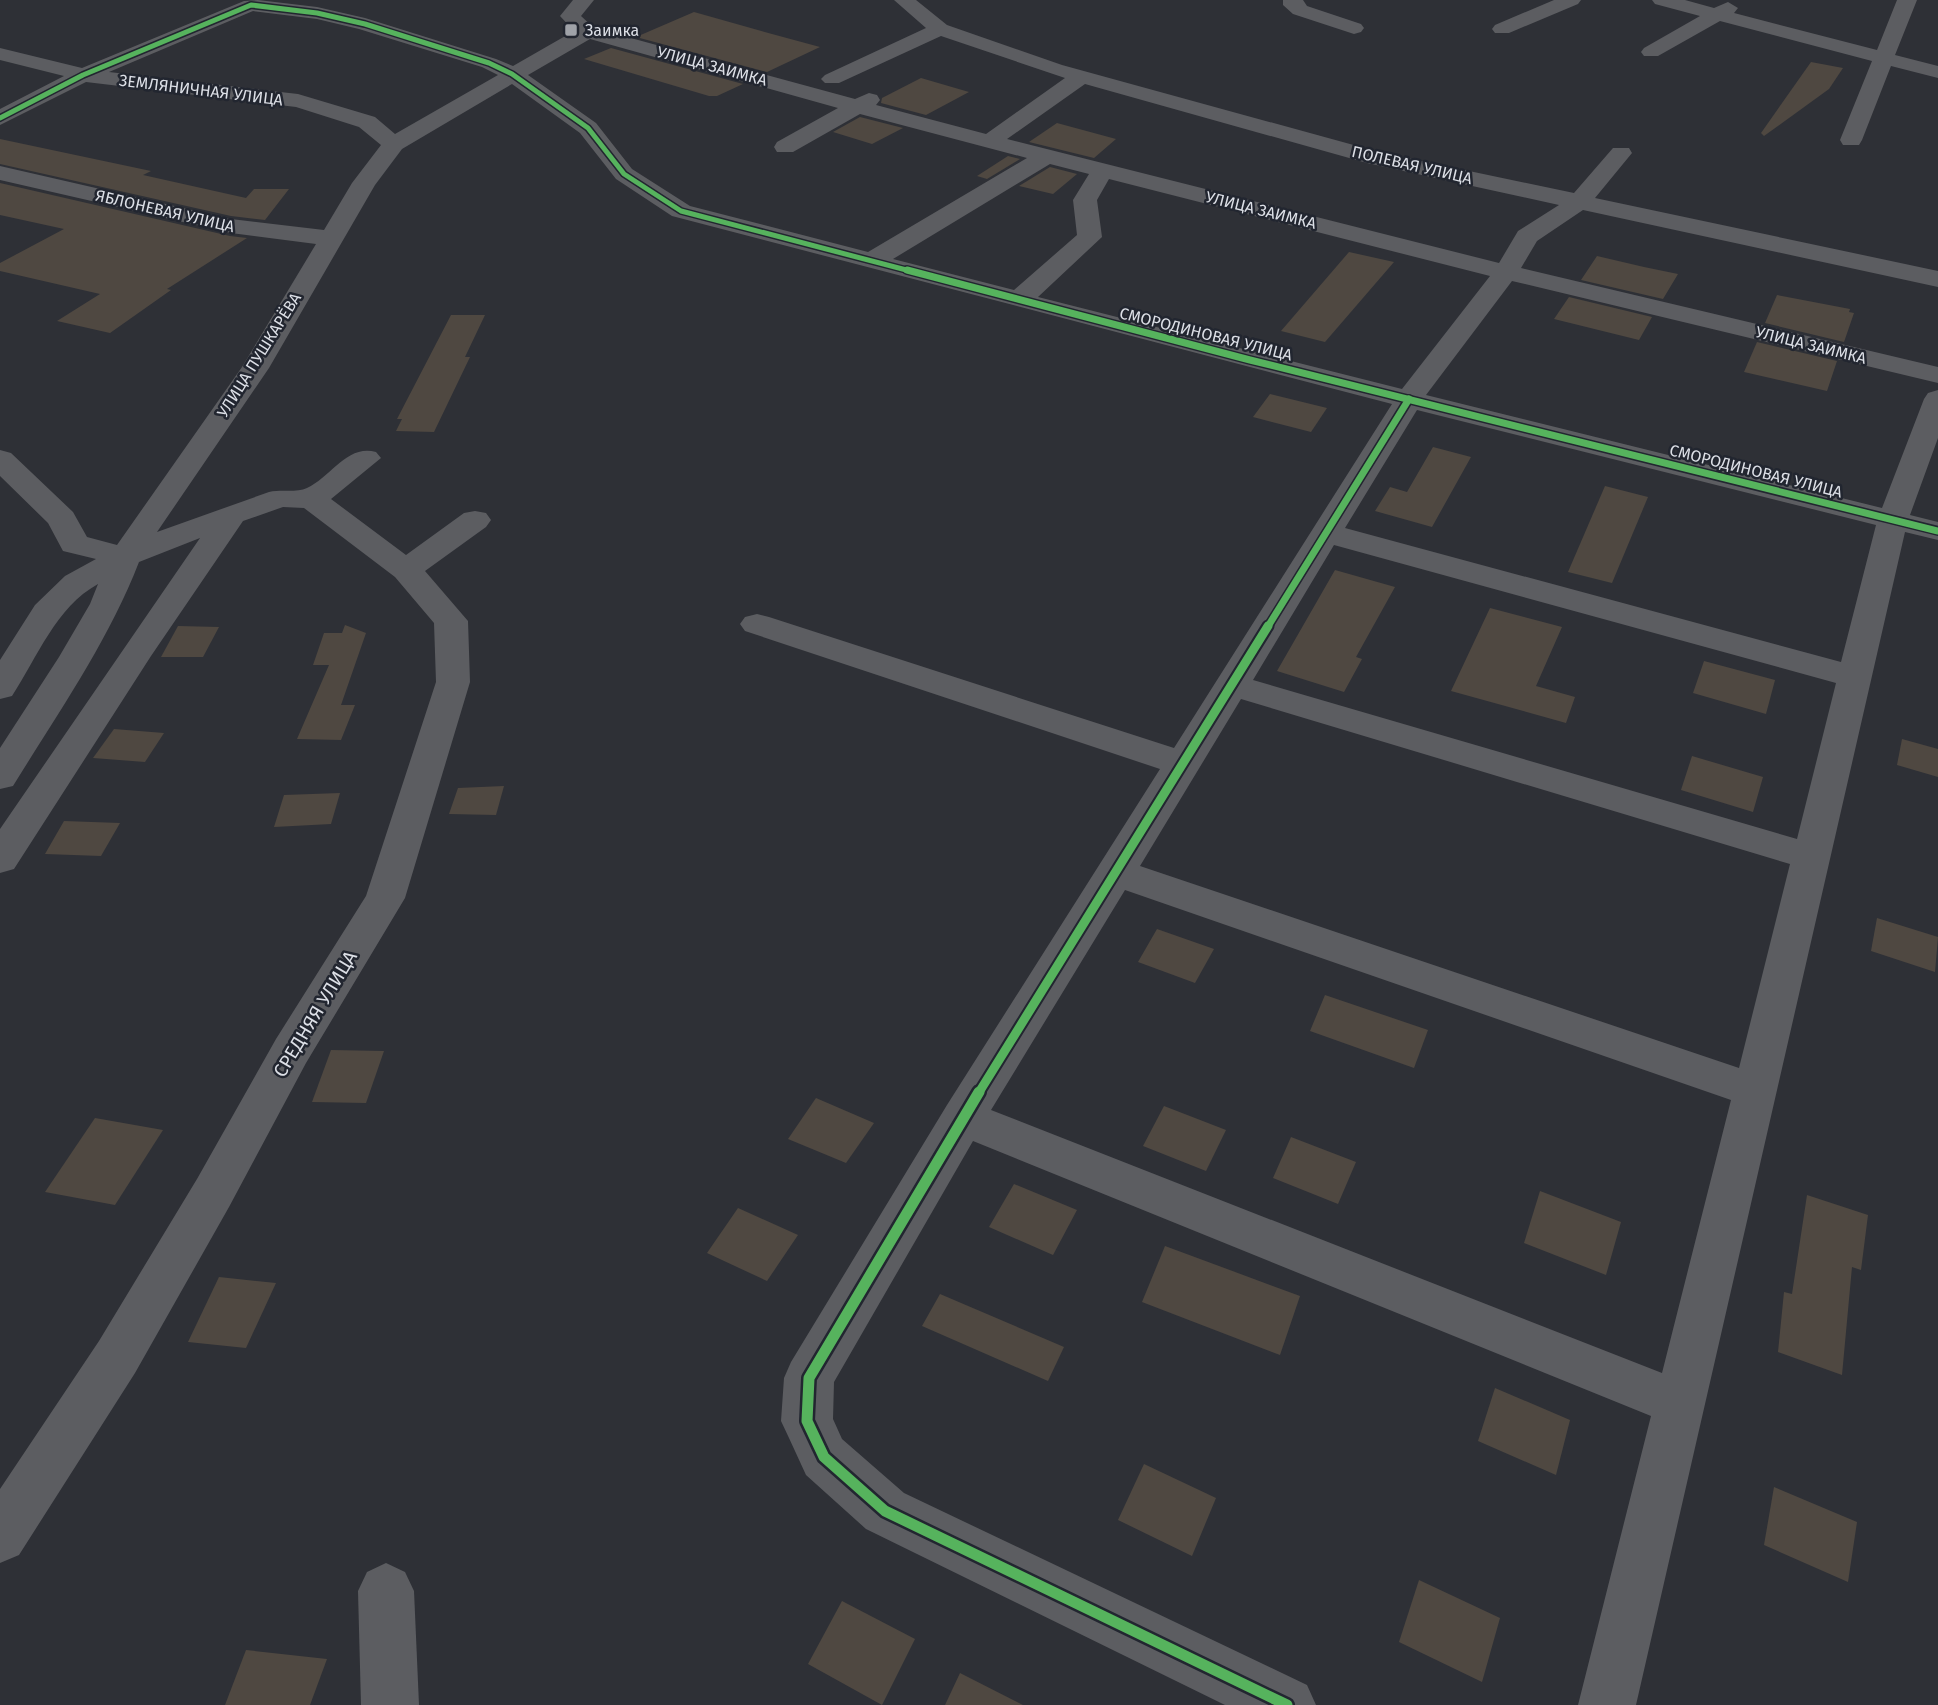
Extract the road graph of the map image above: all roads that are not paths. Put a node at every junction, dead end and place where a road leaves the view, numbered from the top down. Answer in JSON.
{"nodes":[{"id":1,"x":904,"y":0,"type":"edge"},
{"id":2,"x":1293,"y":0,"type":"edge"},
{"id":3,"x":1571,"y":0,"type":"edge"},
{"id":4,"x":1662,"y":0,"type":"edge"},
{"id":5,"x":1741,"y":0,"type":"edge"},
{"id":6,"x":1907,"y":0,"type":"edge"},
{"id":7,"x":576,"y":10,"type":"edge"},
{"id":8,"x":1716,"y":14,"type":"junction"},
{"id":9,"x":1354,"y":28,"type":"dead end"},
{"id":10,"x":940,"y":29,"type":"junction"},
{"id":11,"x":1502,"y":29,"type":"dead end"},
{"id":12,"x":1651,"y":52,"type":"dead end"},
{"id":13,"x":0,"y":54,"type":"edge"},
{"id":14,"x":1885,"y":58,"type":"junction"},
{"id":15,"x":1938,"y":72,"type":"edge"},
{"id":16,"x":512,"y":74,"type":"junction"},
{"id":17,"x":83,"y":75,"type":"junction"},
{"id":18,"x":1082,"y":76,"type":"junction"},
{"id":19,"x":832,"y":79,"type":"junction"},
{"id":20,"x":881,"y":93,"type":"junction"},
{"id":21,"x":856,"y":106,"type":"junction"},
{"id":22,"x":0,"y":118,"type":"edge"},
{"id":23,"x":998,"y":135,"type":"junction"},
{"id":24,"x":1851,"y":140,"type":"dead end"},
{"id":25,"x":394,"y":144,"type":"junction"},
{"id":26,"x":785,"y":146,"type":"dead end"},
{"id":27,"x":1621,"y":153,"type":"dead end"},
{"id":28,"x":1046,"y":156,"type":"junction"},
{"id":29,"x":1103,"y":170,"type":"junction"},
{"id":30,"x":0,"y":173,"type":"edge"},
{"id":31,"x":1579,"y":202,"type":"junction"},
{"id":32,"x":331,"y":238,"type":"junction"},
{"id":33,"x":871,"y":261,"type":"junction"},
{"id":34,"x":1506,"y":271,"type":"junction"},
{"id":35,"x":1938,"y":279,"type":"edge"},
{"id":36,"x":1019,"y":300,"type":"junction"},
{"id":37,"x":1938,"y":375,"type":"edge"},
{"id":38,"x":1938,"y":398,"type":"edge"},
{"id":39,"x":1409,"y":399,"type":"junction"},
{"id":40,"x":366,"y":458,"type":"dead end"},
{"id":41,"x":0,"y":460,"type":"edge"},
{"id":42,"x":312,"y":499,"type":"junction"},
{"id":43,"x":232,"y":514,"type":"junction"},
{"id":44,"x":1893,"y":519,"type":"junction"},
{"id":45,"x":475,"y":520,"type":"dead end"},
{"id":46,"x":1938,"y":531,"type":"edge"},
{"id":47,"x":1326,"y":533,"type":"junction"},
{"id":48,"x":125,"y":556,"type":"junction"},
{"id":49,"x":406,"y":570,"type":"junction"},
{"id":50,"x":106,"y":604,"type":"junction"},
{"id":51,"x":757,"y":624,"type":"dead end"},
{"id":52,"x":149,"y":634,"type":"junction"},
{"id":53,"x":71,"y":666,"type":"junction"},
{"id":54,"x":1855,"y":677,"type":"junction"},
{"id":55,"x":1232,"y":685,"type":"junction"},
{"id":56,"x":0,"y":687,"type":"edge"},
{"id":57,"x":1183,"y":764,"type":"junction"},
{"id":58,"x":0,"y":776,"type":"edge"},
{"id":59,"x":1812,"y":857,"type":"junction"},
{"id":60,"x":0,"y":859,"type":"edge"},
{"id":61,"x":1115,"y":873,"type":"junction"},
{"id":62,"x":1756,"y":1091,"type":"junction"},
{"id":63,"x":963,"y":1118,"type":"junction"},
{"id":64,"x":1681,"y":1404,"type":"junction"},
{"id":65,"x":0,"y":1535,"type":"edge"},
{"id":66,"x":386,"y":1591,"type":"dead end"},
{"id":67,"x":390,"y":1705,"type":"edge"},
{"id":68,"x":1287,"y":1705,"type":"edge"},
{"id":69,"x":1607,"y":1705,"type":"edge"}],
"edges":[{"from":1,"to":10,"type":"street","name":"ПОЛЕВАЯ УЛИЦА"},
{"from":2,"to":9,"type":"street"},
{"from":3,"to":11,"type":"street"},
{"from":4,"to":8,"type":"street"},
{"from":5,"to":8,"type":"street"},
{"from":6,"to":14,"type":"street"},
{"from":7,"to":16,"type":"street","name":"УЛИЦА ПУШКАРЁВА"},
{"from":7,"to":19,"type":"street"},
{"from":7,"to":21,"type":"street","name":"УЛИЦА ЗАИМКА"},
{"from":8,"to":12,"type":"street"},
{"from":8,"to":14,"type":"street"},
{"from":10,"to":18,"type":"street","name":"ПОЛЕВАЯ УЛИЦА"},
{"from":10,"to":19,"type":"street"},
{"from":13,"to":17,"type":"street","name":"ЗЕМЛЯНИЧНАЯ УЛИЦА"},
{"from":14,"to":15,"type":"street"},
{"from":14,"to":24,"type":"street"},
{"from":16,"to":17,"type":"street","name":"СМОРОДИНОВАЯ УЛИЦА"},
{"from":16,"to":25,"type":"street","name":"УЛИЦА ПУШКАРЁВА"},
{"from":16,"to":33,"type":"street","name":"СМОРОДИНОВАЯ УЛИЦА"},
{"from":17,"to":22,"type":"street","name":"СМОРОДИНОВАЯ УЛИЦА"},
{"from":17,"to":25,"type":"street","name":"ЗЕМЛЯНИЧНАЯ УЛИЦА"},
{"from":18,"to":23,"type":"street"},
{"from":18,"to":31,"type":"street","name":"ПОЛЕВАЯ УЛИЦА"},
{"from":19,"to":20,"type":"street"},
{"from":20,"to":21,"type":"street"},
{"from":20,"to":23,"type":"street"},
{"from":21,"to":23,"type":"street","name":"УЛИЦА ЗАИМКА"},
{"from":21,"to":26,"type":"street"},
{"from":23,"to":28,"type":"street","name":"УЛИЦА ЗАИМКА"},
{"from":25,"to":32,"type":"street","name":"УЛИЦА ПУШКАРЁВА"},
{"from":27,"to":31,"type":"street"},
{"from":28,"to":29,"type":"street","name":"УЛИЦА ЗАИМКА"},
{"from":28,"to":33,"type":"street"},
{"from":29,"to":34,"type":"street","name":"УЛИЦА ЗАИМКА"},
{"from":29,"to":36,"type":"street"},
{"from":30,"to":32,"type":"street","name":"ЯБЛОНЕВАЯ УЛИЦА"},
{"from":31,"to":34,"type":"street"},
{"from":31,"to":35,"type":"street","name":"ПОЛЕВАЯ УЛИЦА"},
{"from":32,"to":48,"type":"street","name":"УЛИЦА ПУШКАРЁВА"},
{"from":33,"to":36,"type":"street","name":"СМОРОДИНОВАЯ УЛИЦА"},
{"from":34,"to":37,"type":"street","name":"УЛИЦА ЗАИМКА"},
{"from":34,"to":39,"type":"street"},
{"from":36,"to":39,"type":"street","name":"СМОРОДИНОВАЯ УЛИЦА"},
{"from":38,"to":44,"type":"street"},
{"from":39,"to":44,"type":"street","name":"СМОРОДИНОВАЯ УЛИЦА"},
{"from":39,"to":47,"type":"street"},
{"from":40,"to":42,"type":"street"},
{"from":41,"to":48,"type":"street"},
{"from":42,"to":43,"type":"street"},
{"from":42,"to":49,"type":"street","name":"СРЕДНЯЯ УЛИЦА"},
{"from":43,"to":48,"type":"street"},
{"from":43,"to":52,"type":"street"},
{"from":44,"to":46,"type":"street","name":"СМОРОДИНОВАЯ УЛИЦА"},
{"from":44,"to":54,"type":"street"},
{"from":45,"to":49,"type":"street"},
{"from":47,"to":54,"type":"street"},
{"from":47,"to":55,"type":"street"},
{"from":48,"to":50,"type":"street","name":"УЛИЦА ПУШКАРЁВА"},
{"from":48,"to":56,"type":"street"},
{"from":49,"to":65,"type":"street","name":"СРЕДНЯЯ УЛИЦА"},
{"from":50,"to":52,"type":"street"},
{"from":50,"to":53,"type":"street","name":"УЛИЦА ПУШКАРЁВА"},
{"from":51,"to":57,"type":"street"},
{"from":52,"to":60,"type":"street"},
{"from":53,"to":56,"type":"street"},
{"from":53,"to":58,"type":"street","name":"УЛИЦА ПУШКАРЁВА"},
{"from":54,"to":59,"type":"street"},
{"from":55,"to":57,"type":"street"},
{"from":55,"to":59,"type":"street"},
{"from":57,"to":61,"type":"street"},
{"from":59,"to":62,"type":"street"},
{"from":61,"to":62,"type":"street"},
{"from":61,"to":63,"type":"street"},
{"from":62,"to":64,"type":"street"},
{"from":63,"to":64,"type":"street"},
{"from":63,"to":68,"type":"street"},
{"from":64,"to":69,"type":"street"},
{"from":66,"to":67,"type":"street"}]}
